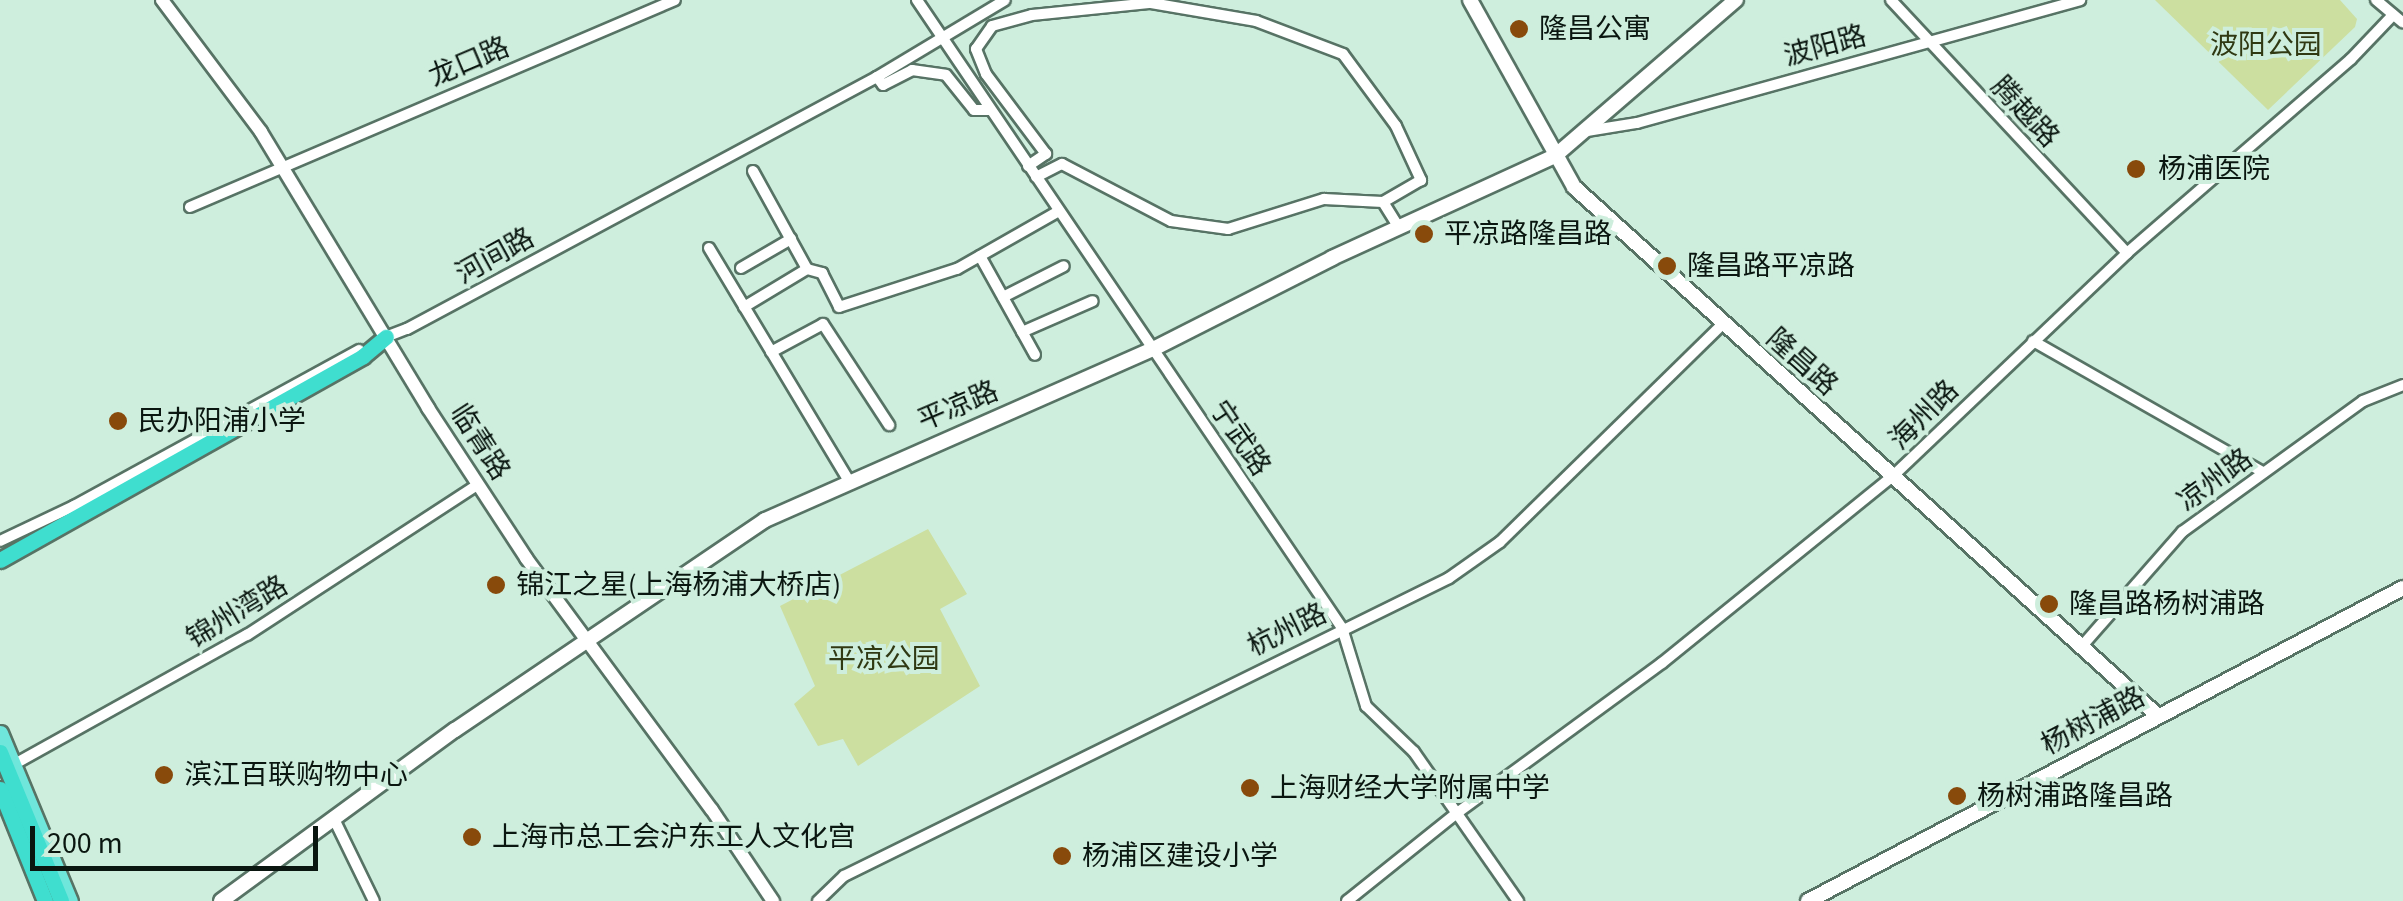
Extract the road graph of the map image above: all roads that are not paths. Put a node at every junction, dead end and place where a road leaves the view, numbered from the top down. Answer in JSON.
{"nodes":[{"id":1,"x":162,"y":0,"type":"edge"},
{"id":2,"x":676,"y":0,"type":"edge"},
{"id":3,"x":917,"y":0,"type":"edge"},
{"id":4,"x":1005,"y":0,"type":"edge"},
{"id":5,"x":1470,"y":0,"type":"edge"},
{"id":6,"x":1736,"y":0,"type":"edge"},
{"id":7,"x":1892,"y":0,"type":"edge"},
{"id":8,"x":2080,"y":0,"type":"edge"},
{"id":9,"x":2376,"y":0,"type":"edge"},
{"id":10,"x":1141,"y":2,"type":"edge"},
{"id":11,"x":2393,"y":15,"type":"junction"},
{"id":12,"x":2403,"y":23,"type":"edge"},
{"id":13,"x":942,"y":38,"type":"junction"},
{"id":14,"x":1931,"y":41,"type":"junction"},
{"id":15,"x":877,"y":76,"type":"junction"},
{"id":16,"x":990,"y":110,"type":"junction"},
{"id":17,"x":1582,"y":133,"type":"junction"},
{"id":18,"x":1555,"y":156,"type":"junction"},
{"id":19,"x":1028,"y":166,"type":"junction"},
{"id":20,"x":281,"y":167,"type":"junction"},
{"id":21,"x":753,"y":170,"type":"dead end"},
{"id":22,"x":1036,"y":177,"type":"junction"},
{"id":23,"x":1383,"y":202,"type":"junction"},
{"id":24,"x":190,"y":208,"type":"dead end"},
{"id":25,"x":1060,"y":212,"type":"junction"},
{"id":26,"x":1399,"y":228,"type":"junction"},
{"id":27,"x":791,"y":240,"type":"junction"},
{"id":28,"x":709,"y":248,"type":"dead end"},
{"id":29,"x":2127,"y":252,"type":"junction"},
{"id":30,"x":980,"y":256,"type":"junction"},
{"id":31,"x":1064,"y":266,"type":"dead end"},
{"id":32,"x":741,"y":268,"type":"dead end"},
{"id":33,"x":807,"y":269,"type":"junction"},
{"id":34,"x":1003,"y":297,"type":"junction"},
{"id":35,"x":1093,"y":302,"type":"dead end"},
{"id":36,"x":744,"y":306,"type":"junction"},
{"id":37,"x":1723,"y":324,"type":"junction"},
{"id":38,"x":1022,"y":332,"type":"junction"},
{"id":39,"x":386,"y":336,"type":"junction"},
{"id":40,"x":2033,"y":342,"type":"junction"},
{"id":41,"x":1153,"y":349,"type":"junction"},
{"id":42,"x":771,"y":352,"type":"junction"},
{"id":43,"x":1035,"y":355,"type":"dead end"},
{"id":44,"x":2403,"y":385,"type":"edge"},
{"id":45,"x":889,"y":425,"type":"dead end"},
{"id":46,"x":2262,"y":472,"type":"junction"},
{"id":47,"x":1893,"y":476,"type":"junction"},
{"id":48,"x":848,"y":481,"type":"junction"},
{"id":49,"x":477,"y":485,"type":"junction"},
{"id":50,"x":0,"y":541,"type":"edge"},
{"id":51,"x":0,"y":560,"type":"edge"},
{"id":52,"x":2403,"y":588,"type":"edge"},
{"id":53,"x":1342,"y":628,"type":"junction"},
{"id":54,"x":588,"y":639,"type":"junction"},
{"id":55,"x":2082,"y":646,"type":"junction"},
{"id":56,"x":2156,"y":716,"type":"junction"},
{"id":57,"x":0,"y":733,"type":"edge"},
{"id":58,"x":0,"y":752,"type":"edge"},
{"id":59,"x":13,"y":764,"type":"junction"},
{"id":60,"x":0,"y":790,"type":"edge"},
{"id":61,"x":0,"y":802,"type":"edge"},
{"id":62,"x":1458,"y":813,"type":"junction"},
{"id":63,"x":333,"y":817,"type":"junction"},
{"id":64,"x":1834,"y":895,"type":"edge"},
{"id":65,"x":41,"y":901,"type":"edge"},
{"id":66,"x":60,"y":901,"type":"edge"},
{"id":67,"x":70,"y":901,"type":"edge"},
{"id":68,"x":222,"y":901,"type":"edge"},
{"id":69,"x":374,"y":901,"type":"edge"},
{"id":70,"x":773,"y":901,"type":"edge"},
{"id":71,"x":818,"y":901,"type":"edge"},
{"id":72,"x":1347,"y":901,"type":"edge"},
{"id":73,"x":1518,"y":901,"type":"edge"},
{"id":74,"x":1808,"y":901,"type":"edge"}],
"edges":[{"from":1,"to":20,"type":"street","name":"临青路"},
{"from":2,"to":20,"type":"street","name":"龙口路"},
{"from":3,"to":13,"type":"street","name":"宁武路"},
{"from":4,"to":13,"type":"street","name":"河间路"},
{"from":5,"to":18,"type":"main road","name":"隆昌路"},
{"from":6,"to":17,"type":"main road","name":"平凉路"},
{"from":7,"to":14,"type":"street","name":"腾越路"},
{"from":8,"to":14,"type":"street","name":"波阳路"},
{"from":9,"to":11,"type":"street"},
{"from":10,"to":19,"type":"street"},
{"from":10,"to":23,"type":"street"},
{"from":11,"to":12,"type":"street"},
{"from":11,"to":29,"type":"street","name":"海州路"},
{"from":13,"to":15,"type":"street","name":"河间路"},
{"from":13,"to":16,"type":"street","name":"宁武路"},
{"from":14,"to":17,"type":"street","name":"波阳路"},
{"from":14,"to":29,"type":"street","name":"腾越路"},
{"from":15,"to":16,"type":"street"},
{"from":15,"to":39,"type":"street","name":"河间路"},
{"from":16,"to":19,"type":"street","name":"宁武路"},
{"from":17,"to":18,"type":"main road","name":"平凉路"},
{"from":18,"to":26,"type":"main road","name":"平凉路"},
{"from":18,"to":37,"type":"main road","name":"隆昌路"},
{"from":19,"to":22,"type":"street","name":"宁武路"},
{"from":20,"to":24,"type":"street","name":"龙口路"},
{"from":20,"to":39,"type":"street","name":"临青路"},
{"from":21,"to":27,"type":"street"},
{"from":22,"to":23,"type":"street"},
{"from":22,"to":25,"type":"street","name":"宁武路"},
{"from":23,"to":26,"type":"street"},
{"from":25,"to":30,"type":"street"},
{"from":25,"to":41,"type":"street","name":"宁武路"},
{"from":26,"to":41,"type":"main road","name":"平凉路"},
{"from":27,"to":32,"type":"street"},
{"from":27,"to":33,"type":"street"},
{"from":28,"to":36,"type":"street"},
{"from":29,"to":40,"type":"street","name":"海州路"},
{"from":30,"to":33,"type":"street"},
{"from":30,"to":34,"type":"street"},
{"from":31,"to":34,"type":"street"},
{"from":33,"to":36,"type":"street"},
{"from":34,"to":38,"type":"street"},
{"from":35,"to":38,"type":"street"},
{"from":36,"to":42,"type":"street"},
{"from":37,"to":47,"type":"main road","name":"隆昌路"},
{"from":37,"to":53,"type":"street","name":"杭州路"},
{"from":38,"to":43,"type":"street"},
{"from":39,"to":49,"type":"street","name":"临青路"},
{"from":39,"to":50,"type":"street","name":"河间路"},
{"from":39,"to":51,"type":"highway"},
{"from":40,"to":46,"type":"street"},
{"from":40,"to":47,"type":"street","name":"海州路"},
{"from":41,"to":48,"type":"main road","name":"平凉路"},
{"from":41,"to":53,"type":"street","name":"宁武路"},
{"from":42,"to":45,"type":"street"},
{"from":42,"to":48,"type":"street"},
{"from":44,"to":46,"type":"street","name":"凉州路"},
{"from":46,"to":55,"type":"street","name":"凉州路"},
{"from":47,"to":55,"type":"main road","name":"隆昌路"},
{"from":47,"to":62,"type":"street","name":"海州路"},
{"from":48,"to":54,"type":"main road","name":"平凉路"},
{"from":49,"to":54,"type":"street","name":"临青路"},
{"from":49,"to":59,"type":"street","name":"锦州湾路"},
{"from":52,"to":56,"type":"main road","name":"杨树浦路"},
{"from":53,"to":62,"type":"street","name":"宁武路"},
{"from":53,"to":71,"type":"street","name":"杭州路"},
{"from":54,"to":63,"type":"main road","name":"平凉路"},
{"from":54,"to":70,"type":"street","name":"临青路"},
{"from":55,"to":56,"type":"main road","name":"隆昌路"},
{"from":56,"to":64,"type":"main road","name":"杨树浦路"},
{"from":57,"to":59,"type":"main road"},
{"from":58,"to":66,"type":"highway"},
{"from":59,"to":67,"type":"main road"},
{"from":60,"to":65,"type":"highway"},
{"from":61,"to":65,"type":"main road"},
{"from":62,"to":72,"type":"street","name":"海州路"},
{"from":62,"to":73,"type":"street","name":"宁武路"},
{"from":63,"to":68,"type":"main road","name":"平凉路"},
{"from":63,"to":69,"type":"street"},
{"from":64,"to":74,"type":"main road","name":"杨树浦路"}]}
